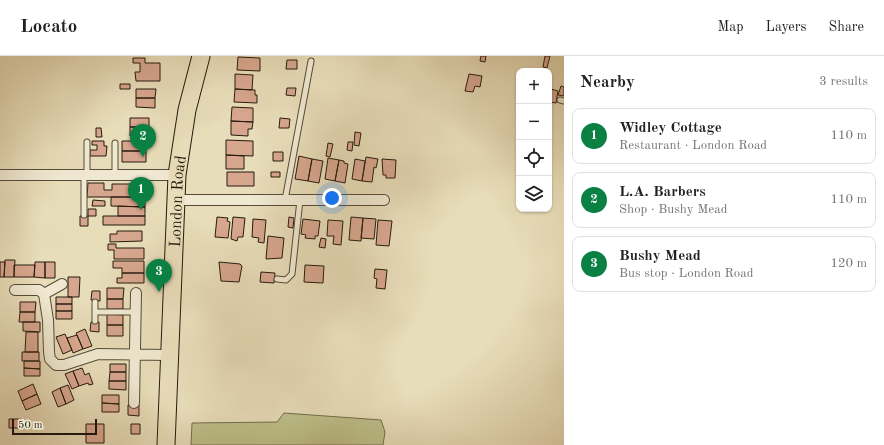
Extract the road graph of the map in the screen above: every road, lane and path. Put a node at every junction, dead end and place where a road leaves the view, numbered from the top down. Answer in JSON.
{"nodes":[{"id":1,"x":201,"y":56,"type":"edge"},
{"id":2,"x":310,"y":61,"type":"dead end"},
{"id":3,"x":87,"y":142,"type":"dead end"},
{"id":4,"x":115,"y":143,"type":"dead end"},
{"id":5,"x":85,"y":175,"type":"junction"},
{"id":6,"x":115,"y":175,"type":"junction"},
{"id":7,"x":177,"y":175,"type":"junction"},
{"id":8,"x":0,"y":176,"type":"edge"},
{"id":9,"x":175,"y":200,"type":"junction"},
{"id":10,"x":285,"y":200,"type":"junction"},
{"id":11,"x":300,"y":200,"type":"junction"},
{"id":12,"x":384,"y":200,"type":"dead end"},
{"id":13,"x":84,"y":215,"type":"dead end"},
{"id":14,"x":277,"y":279,"type":"dead end"},
{"id":15,"x":62,"y":284,"type":"dead end"},
{"id":16,"x":15,"y":290,"type":"dead end"},
{"id":17,"x":136,"y":292,"type":"dead end"},
{"id":18,"x":44,"y":294,"type":"junction"},
{"id":19,"x":96,"y":302,"type":"dead end"},
{"id":20,"x":95,"y":312,"type":"junction"},
{"id":21,"x":136,"y":312,"type":"junction"},
{"id":22,"x":95,"y":321,"type":"dead end"},
{"id":23,"x":135,"y":354,"type":"junction"},
{"id":24,"x":169,"y":355,"type":"junction"},
{"id":25,"x":134,"y":403,"type":"dead end"},
{"id":26,"x":166,"y":445,"type":"edge"}],
"edges":[{"from":1,"to":7,"type":"main road","name":"London Road"},
{"from":2,"to":10,"type":"lane"},
{"from":3,"to":5,"type":"lane"},
{"from":4,"to":6,"type":"lane"},
{"from":5,"to":6,"type":"street"},
{"from":5,"to":8,"type":"street"},
{"from":5,"to":13,"type":"lane"},
{"from":6,"to":7,"type":"street"},
{"from":7,"to":9,"type":"main road","name":"London Road"},
{"from":9,"to":10,"type":"street"},
{"from":9,"to":24,"type":"main road","name":"London Road"},
{"from":10,"to":11,"type":"street"},
{"from":11,"to":12,"type":"street"},
{"from":11,"to":14,"type":"lane"},
{"from":15,"to":18,"type":"street"},
{"from":16,"to":18,"type":"street"},
{"from":17,"to":21,"type":"street"},
{"from":18,"to":23,"type":"street"},
{"from":19,"to":20,"type":"lane"},
{"from":20,"to":21,"type":"lane"},
{"from":20,"to":22,"type":"lane"},
{"from":21,"to":23,"type":"street"},
{"from":23,"to":24,"type":"street"},
{"from":23,"to":25,"type":"street"},
{"from":24,"to":26,"type":"main road","name":"London Road"}]}
